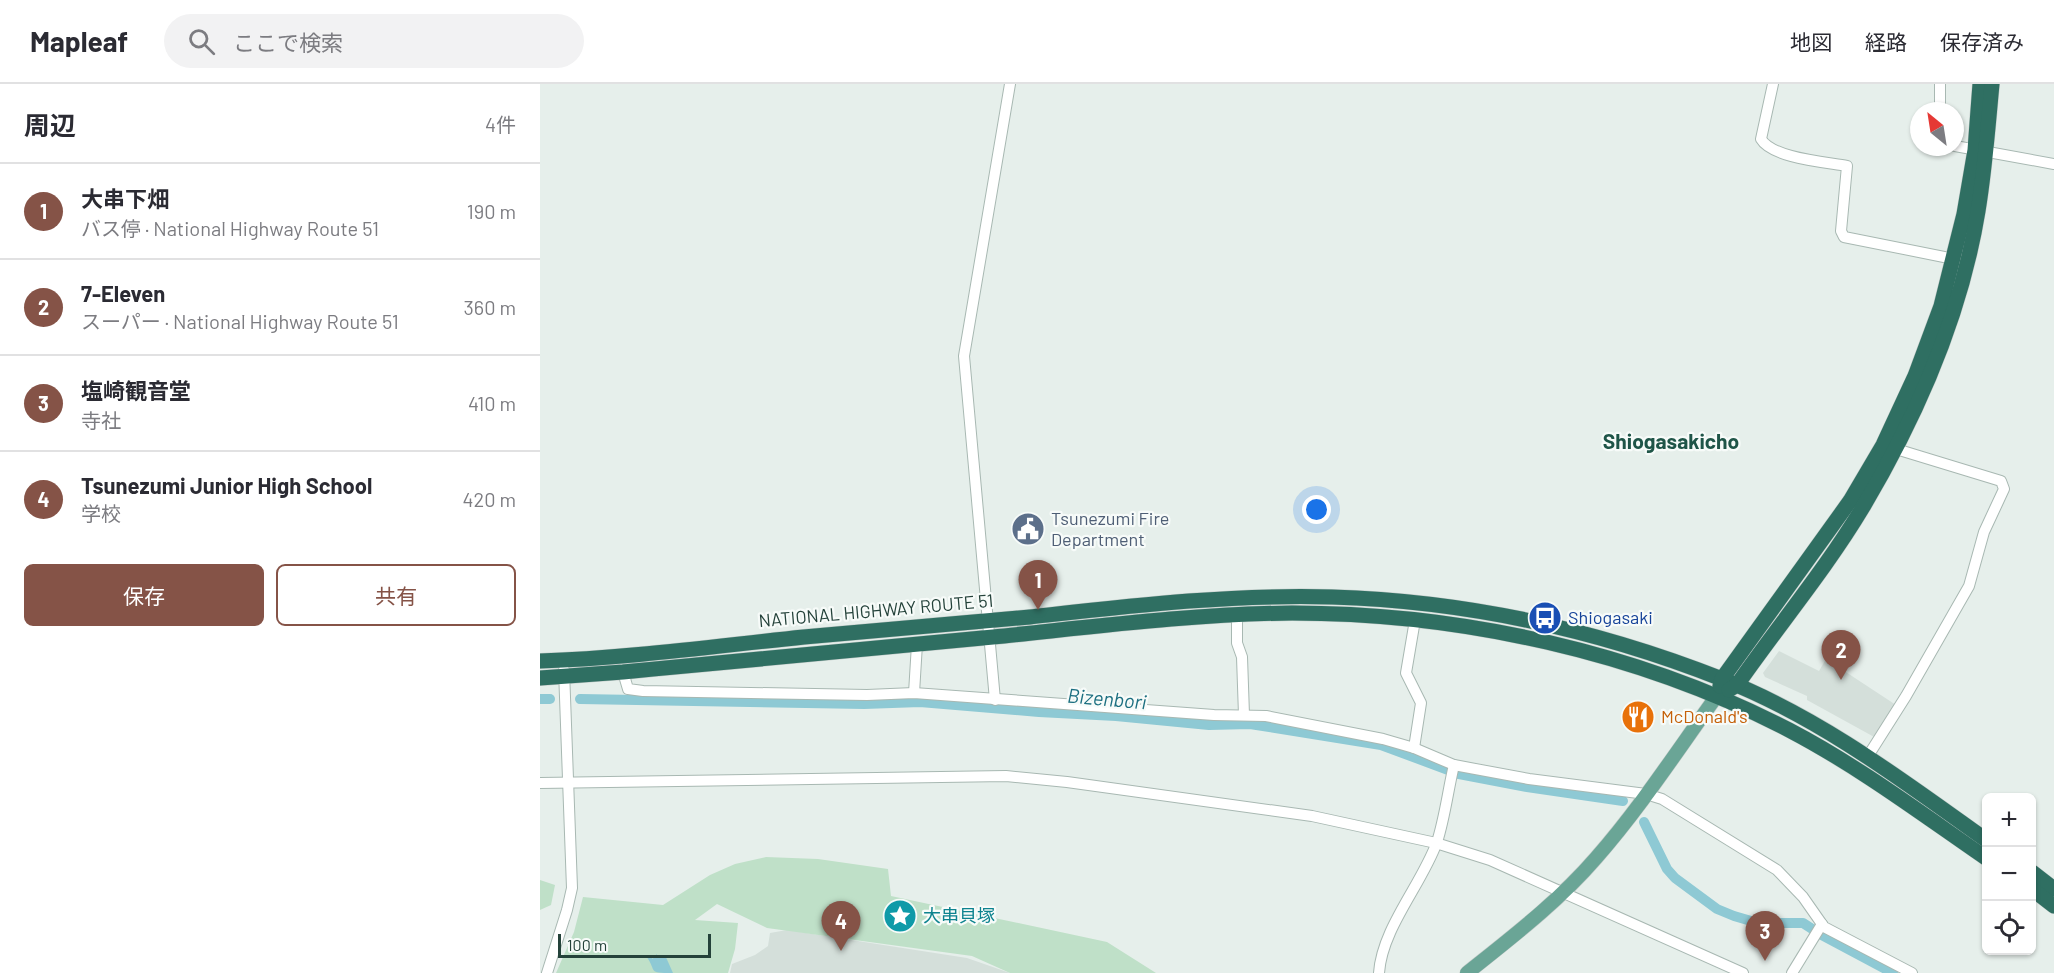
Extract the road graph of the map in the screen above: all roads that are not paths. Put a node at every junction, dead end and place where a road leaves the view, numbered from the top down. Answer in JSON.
{"nodes":[{"id":1,"x":1010,"y":84,"type":"edge"},
{"id":2,"x":1773,"y":84,"type":"edge"},
{"id":3,"x":1940,"y":84,"type":"edge"},
{"id":4,"x":1980,"y":84,"type":"edge"},
{"id":5,"x":1992,"y":84,"type":"edge"},
{"id":6,"x":1940,"y":102,"type":"edge"},
{"id":7,"x":1964,"y":148,"type":"edge"},
{"id":8,"x":1980,"y":151,"type":"junction"},
{"id":9,"x":2054,"y":164,"type":"edge"},
{"id":10,"x":1954,"y":259,"type":"junction"},
{"id":11,"x":1896,"y":449,"type":"junction"},
{"id":12,"x":1237,"y":615,"type":"junction"},
{"id":13,"x":1415,"y":620,"type":"junction"},
{"id":14,"x":989,"y":621,"type":"junction"},
{"id":15,"x":991,"y":637,"type":"junction"},
{"id":16,"x":917,"y":644,"type":"junction"},
{"id":17,"x":563,"y":660,"type":"junction"},
{"id":18,"x":540,"y":661,"type":"edge"},
{"id":19,"x":623,"y":672,"type":"junction"},
{"id":20,"x":564,"y":677,"type":"junction"},
{"id":21,"x":540,"y":678,"type":"edge"},
{"id":22,"x":1722,"y":679,"type":"junction"},
{"id":23,"x":1737,"y":685,"type":"junction"},
{"id":24,"x":914,"y":693,"type":"junction"},
{"id":25,"x":1716,"y":697,"type":"junction"},
{"id":26,"x":995,"y":700,"type":"junction"},
{"id":27,"x":1244,"y":715,"type":"junction"},
{"id":28,"x":1414,"y":748,"type":"junction"},
{"id":29,"x":1868,"y":756,"type":"junction"},
{"id":30,"x":1453,"y":770,"type":"junction"},
{"id":31,"x":540,"y":783,"type":"edge"},
{"id":32,"x":568,"y":783,"type":"junction"},
{"id":33,"x":1646,"y":794,"type":"junction"},
{"id":34,"x":1982,"y":837,"type":"edge"},
{"id":35,"x":1437,"y":843,"type":"junction"},
{"id":36,"x":1982,"y":855,"type":"edge"},
{"id":37,"x":2043,"y":887,"type":"edge"},
{"id":38,"x":1562,"y":893,"type":"junction"},
{"id":39,"x":2054,"y":907,"type":"edge"},
{"id":40,"x":1822,"y":924,"type":"junction"},
{"id":41,"x":547,"y":973,"type":"edge"},
{"id":42,"x":1379,"y":973,"type":"edge"},
{"id":43,"x":1467,"y":973,"type":"edge"},
{"id":44,"x":1743,"y":973,"type":"edge"},
{"id":45,"x":1792,"y":973,"type":"edge"},
{"id":46,"x":1912,"y":973,"type":"edge"}],
"edges":[{"from":1,"to":14,"type":"street"},
{"from":2,"to":10,"type":"street"},
{"from":3,"to":6,"type":"street"},
{"from":4,"to":8,"type":"highway"},
{"from":5,"to":8,"type":"highway"},
{"from":7,"to":8,"type":"street"},
{"from":8,"to":9,"type":"street"},
{"from":8,"to":10,"type":"highway"},
{"from":8,"to":11,"type":"highway"},
{"from":10,"to":22,"type":"highway"},
{"from":11,"to":23,"type":"highway"},
{"from":11,"to":29,"type":"street"},
{"from":12,"to":13,"type":"highway","name":"NATIONAL HIGHWAY ROUTE 51"},
{"from":12,"to":15,"type":"highway","name":"NATIONAL HIGHWAY ROUTE 51"},
{"from":12,"to":27,"type":"street"},
{"from":13,"to":25,"type":"highway","name":"NATIONAL HIGHWAY ROUTE 51"},
{"from":13,"to":28,"type":"street"},
{"from":14,"to":15,"type":"street"},
{"from":14,"to":17,"type":"highway","name":"NATIONAL HIGHWAY ROUTE 51"},
{"from":14,"to":22,"type":"highway","name":"NATIONAL HIGHWAY ROUTE 51"},
{"from":15,"to":16,"type":"highway","name":"NATIONAL HIGHWAY ROUTE 51"},
{"from":15,"to":26,"type":"street"},
{"from":16,"to":19,"type":"highway","name":"NATIONAL HIGHWAY ROUTE 51"},
{"from":16,"to":24,"type":"street"},
{"from":17,"to":18,"type":"highway","name":"NATIONAL HIGHWAY ROUTE 51"},
{"from":17,"to":20,"type":"street"},
{"from":19,"to":20,"type":"highway","name":"NATIONAL HIGHWAY ROUTE 51"},
{"from":19,"to":24,"type":"street"},
{"from":20,"to":21,"type":"highway","name":"NATIONAL HIGHWAY ROUTE 51"},
{"from":20,"to":32,"type":"street"},
{"from":22,"to":23,"type":"highway","name":"NATIONAL HIGHWAY ROUTE 51"},
{"from":22,"to":25,"type":"highway"},
{"from":23,"to":25,"type":"highway"},
{"from":23,"to":29,"type":"highway","name":"NATIONAL HIGHWAY ROUTE 51"},
{"from":24,"to":26,"type":"street"},
{"from":25,"to":33,"type":"main road"},
{"from":25,"to":36,"type":"highway","name":"NATIONAL HIGHWAY ROUTE 51"},
{"from":26,"to":27,"type":"street"},
{"from":27,"to":28,"type":"street"},
{"from":28,"to":30,"type":"street"},
{"from":29,"to":34,"type":"highway","name":"NATIONAL HIGHWAY ROUTE 51"},
{"from":30,"to":33,"type":"street"},
{"from":30,"to":35,"type":"street"},
{"from":31,"to":32,"type":"street"},
{"from":32,"to":35,"type":"street"},
{"from":32,"to":41,"type":"street"},
{"from":33,"to":38,"type":"main road"},
{"from":33,"to":40,"type":"street"},
{"from":35,"to":38,"type":"street"},
{"from":35,"to":42,"type":"street"},
{"from":37,"to":39,"type":"highway"},
{"from":38,"to":43,"type":"main road"},
{"from":38,"to":44,"type":"street"},
{"from":40,"to":45,"type":"street"},
{"from":40,"to":46,"type":"street"}]}
